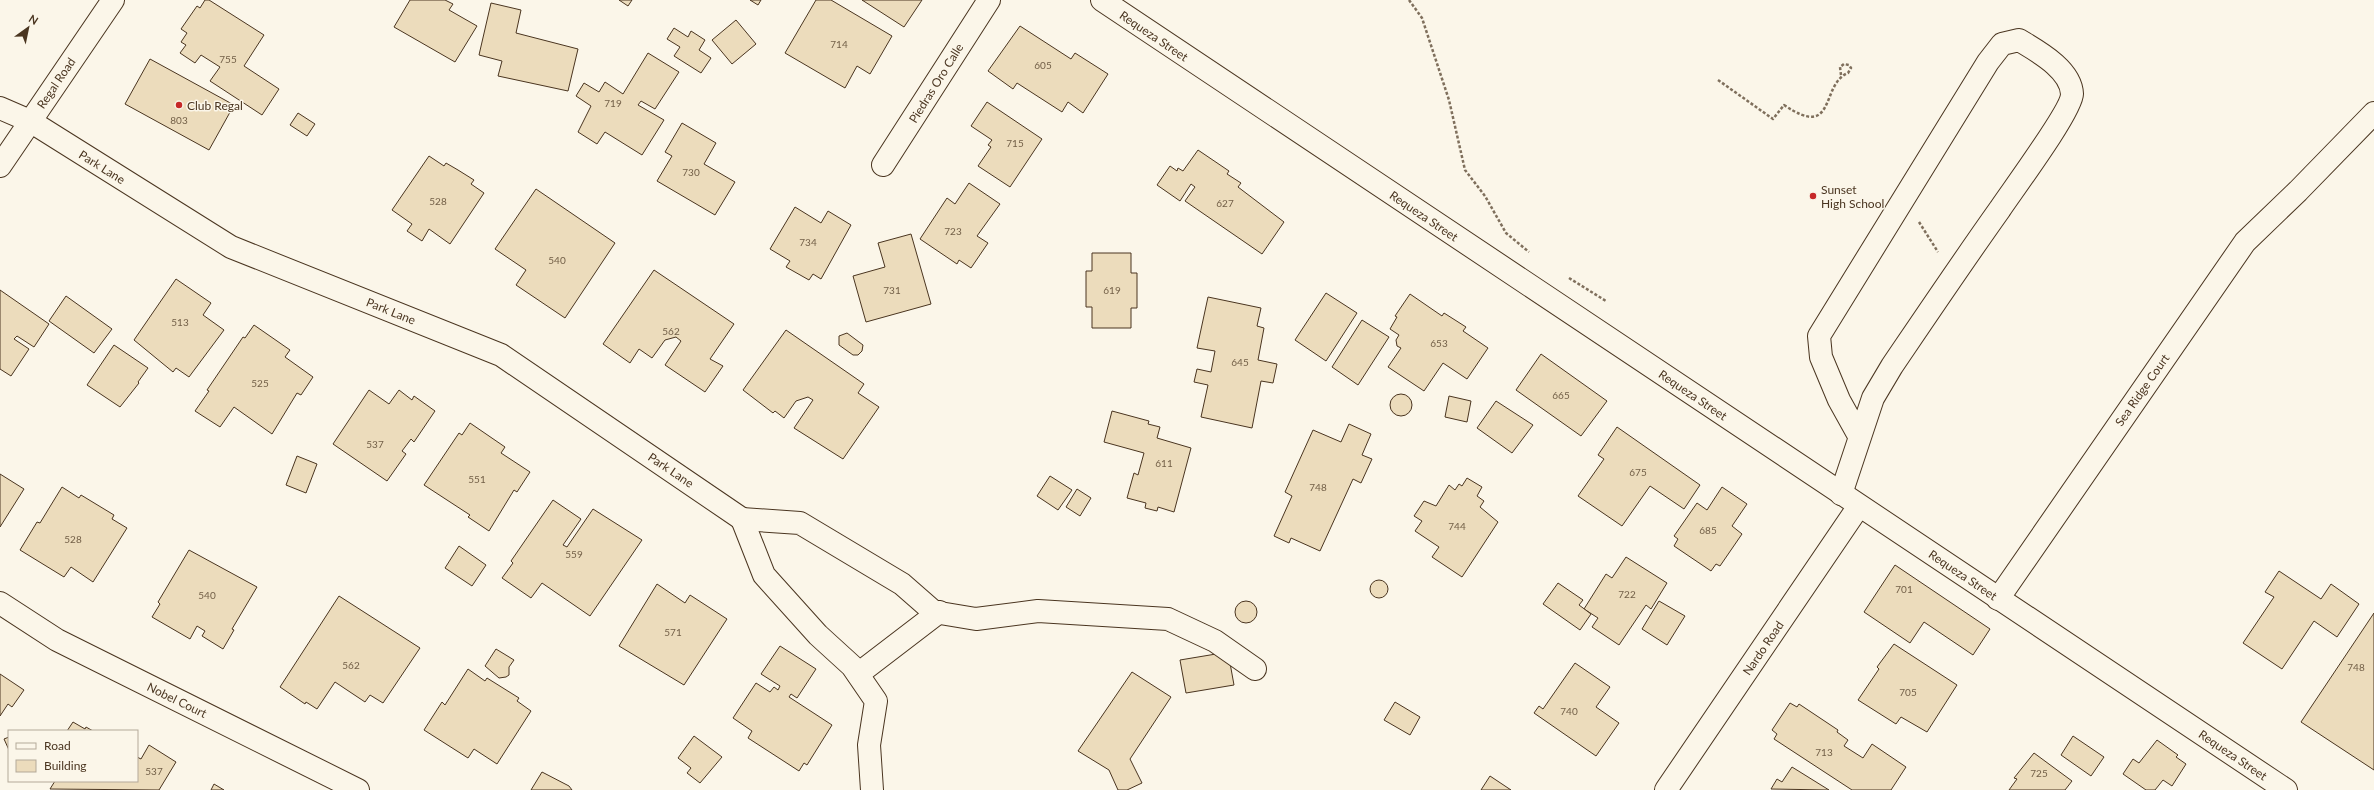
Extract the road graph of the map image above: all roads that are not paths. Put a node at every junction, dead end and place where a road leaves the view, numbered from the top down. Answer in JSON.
{"nodes":[{"id":1,"x":113,"y":0,"type":"edge"},
{"id":2,"x":989,"y":0,"type":"edge"},
{"id":3,"x":1102,"y":0,"type":"edge"},
{"id":4,"x":0,"y":108,"type":"edge"},
{"id":5,"x":2374,"y":113,"type":"edge"},
{"id":6,"x":30,"y":121,"type":"junction"},
{"id":7,"x":883,"y":165,"type":"dead end"},
{"id":8,"x":0,"y":166,"type":"edge"},
{"id":9,"x":1859,"y":436,"type":"junction"},
{"id":10,"x":1850,"y":500,"type":"junction"},
{"id":11,"x":742,"y":519,"type":"junction"},
{"id":12,"x":1998,"y":599,"type":"junction"},
{"id":13,"x":0,"y":603,"type":"edge"},
{"id":14,"x":939,"y":612,"type":"junction"},
{"id":15,"x":1255,"y":669,"type":"dead end"},
{"id":16,"x":858,"y":674,"type":"junction"},
{"id":17,"x":358,"y":790,"type":"edge"},
{"id":18,"x":872,"y":790,"type":"edge"},
{"id":19,"x":1666,"y":790,"type":"edge"},
{"id":20,"x":2286,"y":790,"type":"edge"}],
"edges":[{"from":1,"to":6,"type":"street","name":"Regal Road"},
{"from":2,"to":7,"type":"street","name":"Piedras Oro Calle"},
{"from":3,"to":10,"type":"street","name":"Requeza Street"},
{"from":4,"to":6,"type":"street","name":"Park Lane"},
{"from":5,"to":12,"type":"street","name":"Sea Ridge Court"},
{"from":6,"to":8,"type":"street","name":"Regal Road"},
{"from":6,"to":11,"type":"street","name":"Park Lane"},
{"from":9,"to":9,"type":"street","name":"Nardo Road"},
{"from":9,"to":10,"type":"street","name":"Nardo Road"},
{"from":10,"to":12,"type":"street","name":"Requeza Street"},
{"from":10,"to":19,"type":"street","name":"Nardo Road"},
{"from":11,"to":14,"type":"street"},
{"from":11,"to":16,"type":"street"},
{"from":12,"to":20,"type":"street","name":"Requeza Street"},
{"from":13,"to":17,"type":"street","name":"Nobel Court"},
{"from":14,"to":15,"type":"street"},
{"from":14,"to":16,"type":"street"},
{"from":16,"to":18,"type":"street"}]}
